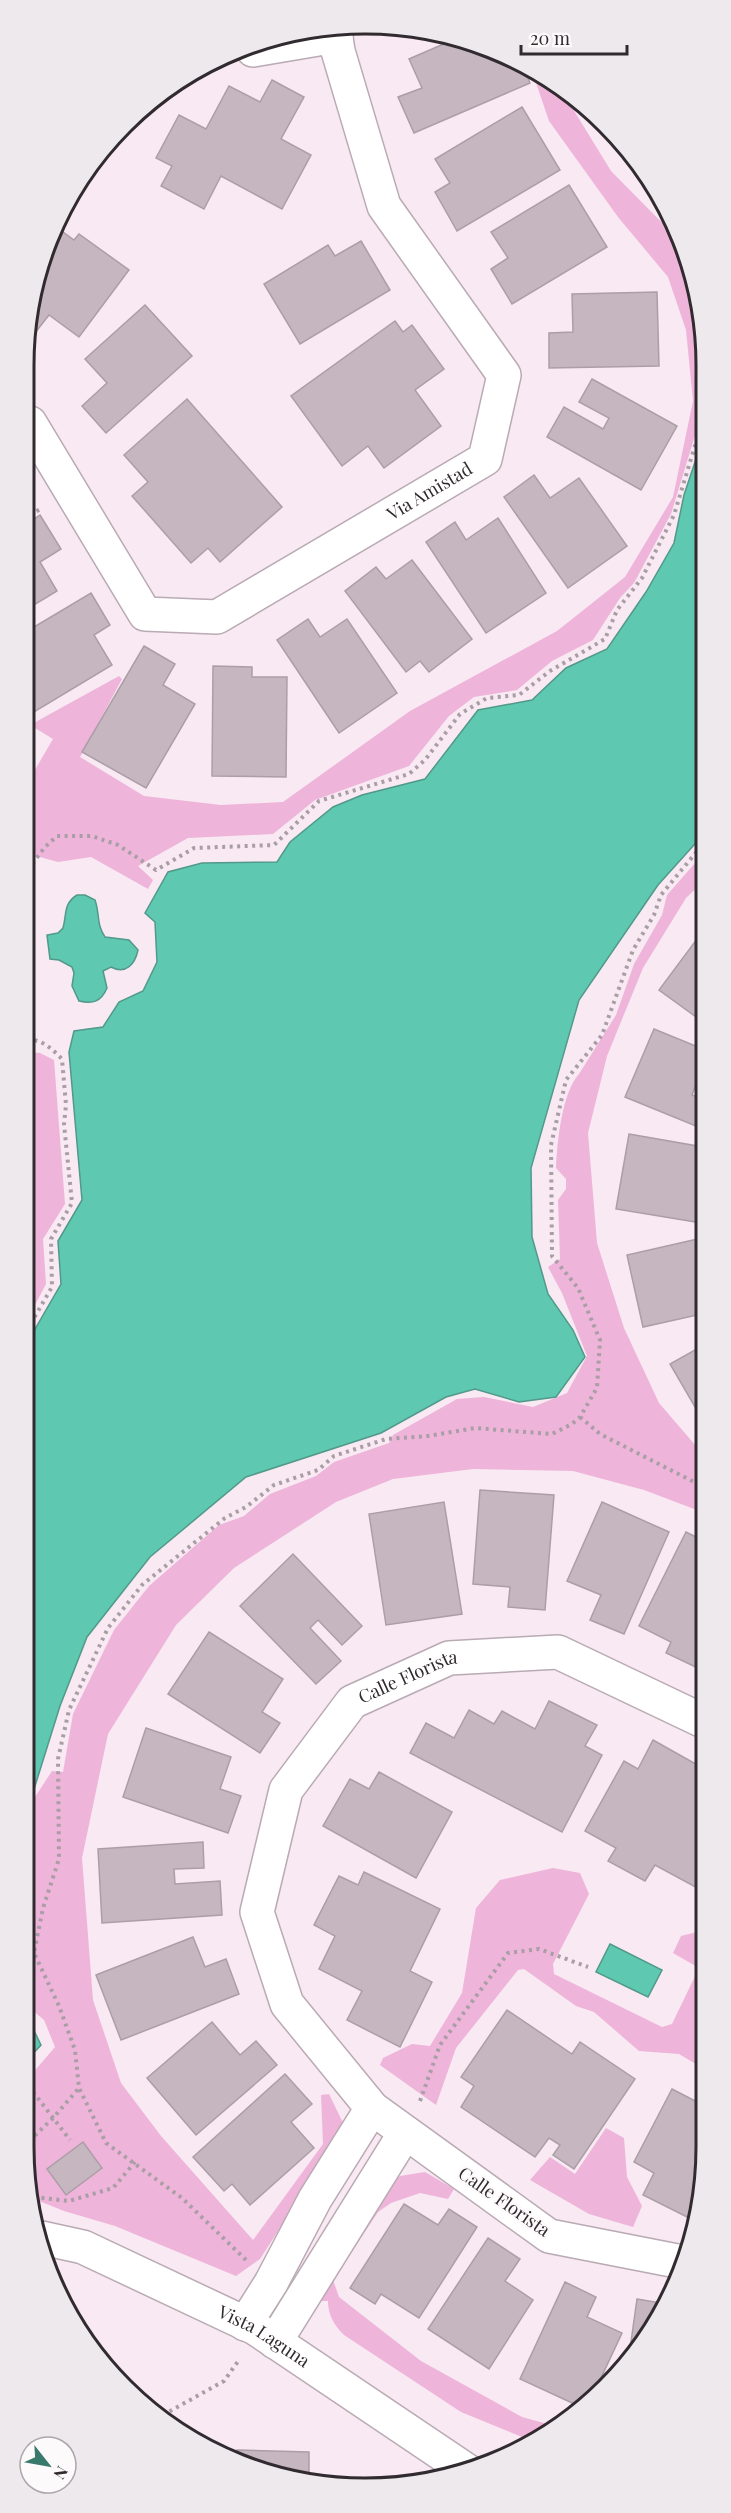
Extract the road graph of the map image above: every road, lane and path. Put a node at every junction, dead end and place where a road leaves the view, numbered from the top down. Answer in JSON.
{"nodes":[{"id":1,"x":335,"y":36,"type":"edge"},
{"id":2,"x":34,"y":430,"type":"edge"},
{"id":3,"x":696,"y":442,"type":"edge"},
{"id":4,"x":696,"y":852,"type":"edge"},
{"id":5,"x":34,"y":862,"type":"edge"},
{"id":6,"x":34,"y":1040,"type":"edge"},
{"id":7,"x":34,"y":1318,"type":"edge"},
{"id":8,"x":580,"y":1416,"type":"junction"},
{"id":9,"x":696,"y":1483,"type":"edge"},
{"id":10,"x":696,"y":1718,"type":"edge"},
{"id":11,"x":588,"y":1967,"type":"dead end"},
{"id":12,"x":79,"y":2088,"type":"junction"},
{"id":13,"x":34,"y":2093,"type":"edge"},
{"id":14,"x":372,"y":2108,"type":"junction"},
{"id":15,"x":53,"y":2118,"type":"junction"},
{"id":16,"x":405,"y":2133,"type":"junction"},
{"id":17,"x":34,"y":2136,"type":"edge"},
{"id":18,"x":70,"y":2140,"type":"dead end"},
{"id":19,"x":135,"y":2162,"type":"junction"},
{"id":20,"x":38,"y":2197,"type":"edge"},
{"id":21,"x":48,"y":2239,"type":"edge"},
{"id":22,"x":676,"y":2261,"type":"edge"},
{"id":23,"x":271,"y":2283,"type":"junction"},
{"id":24,"x":258,"y":2332,"type":"junction"},
{"id":25,"x":168,"y":2413,"type":"edge"},
{"id":26,"x":458,"y":2465,"type":"edge"}],
"edges":[{"from":1,"to":2,"type":"street","name":"Via Amistad"},
{"from":3,"to":5,"type":"path"},
{"from":4,"to":8,"type":"path"},
{"from":6,"to":7,"type":"path"},
{"from":8,"to":9,"type":"path"},
{"from":8,"to":12,"type":"path"},
{"from":10,"to":14,"type":"street","name":"Calle Florista"},
{"from":11,"to":16,"type":"path"},
{"from":12,"to":15,"type":"path"},
{"from":12,"to":19,"type":"path"},
{"from":13,"to":15,"type":"path"},
{"from":14,"to":16,"type":"street","name":"Calle Florista"},
{"from":14,"to":23,"type":"street"},
{"from":15,"to":17,"type":"path"},
{"from":15,"to":18,"type":"path"},
{"from":16,"to":22,"type":"street","name":"Calle Florista"},
{"from":16,"to":24,"type":"street"},
{"from":19,"to":20,"type":"path"},
{"from":19,"to":23,"type":"path"},
{"from":21,"to":24,"type":"street","name":"Vista Laguna"},
{"from":23,"to":24,"type":"street"},
{"from":24,"to":25,"type":"path"},
{"from":24,"to":26,"type":"street","name":"Vista Laguna"}]}
